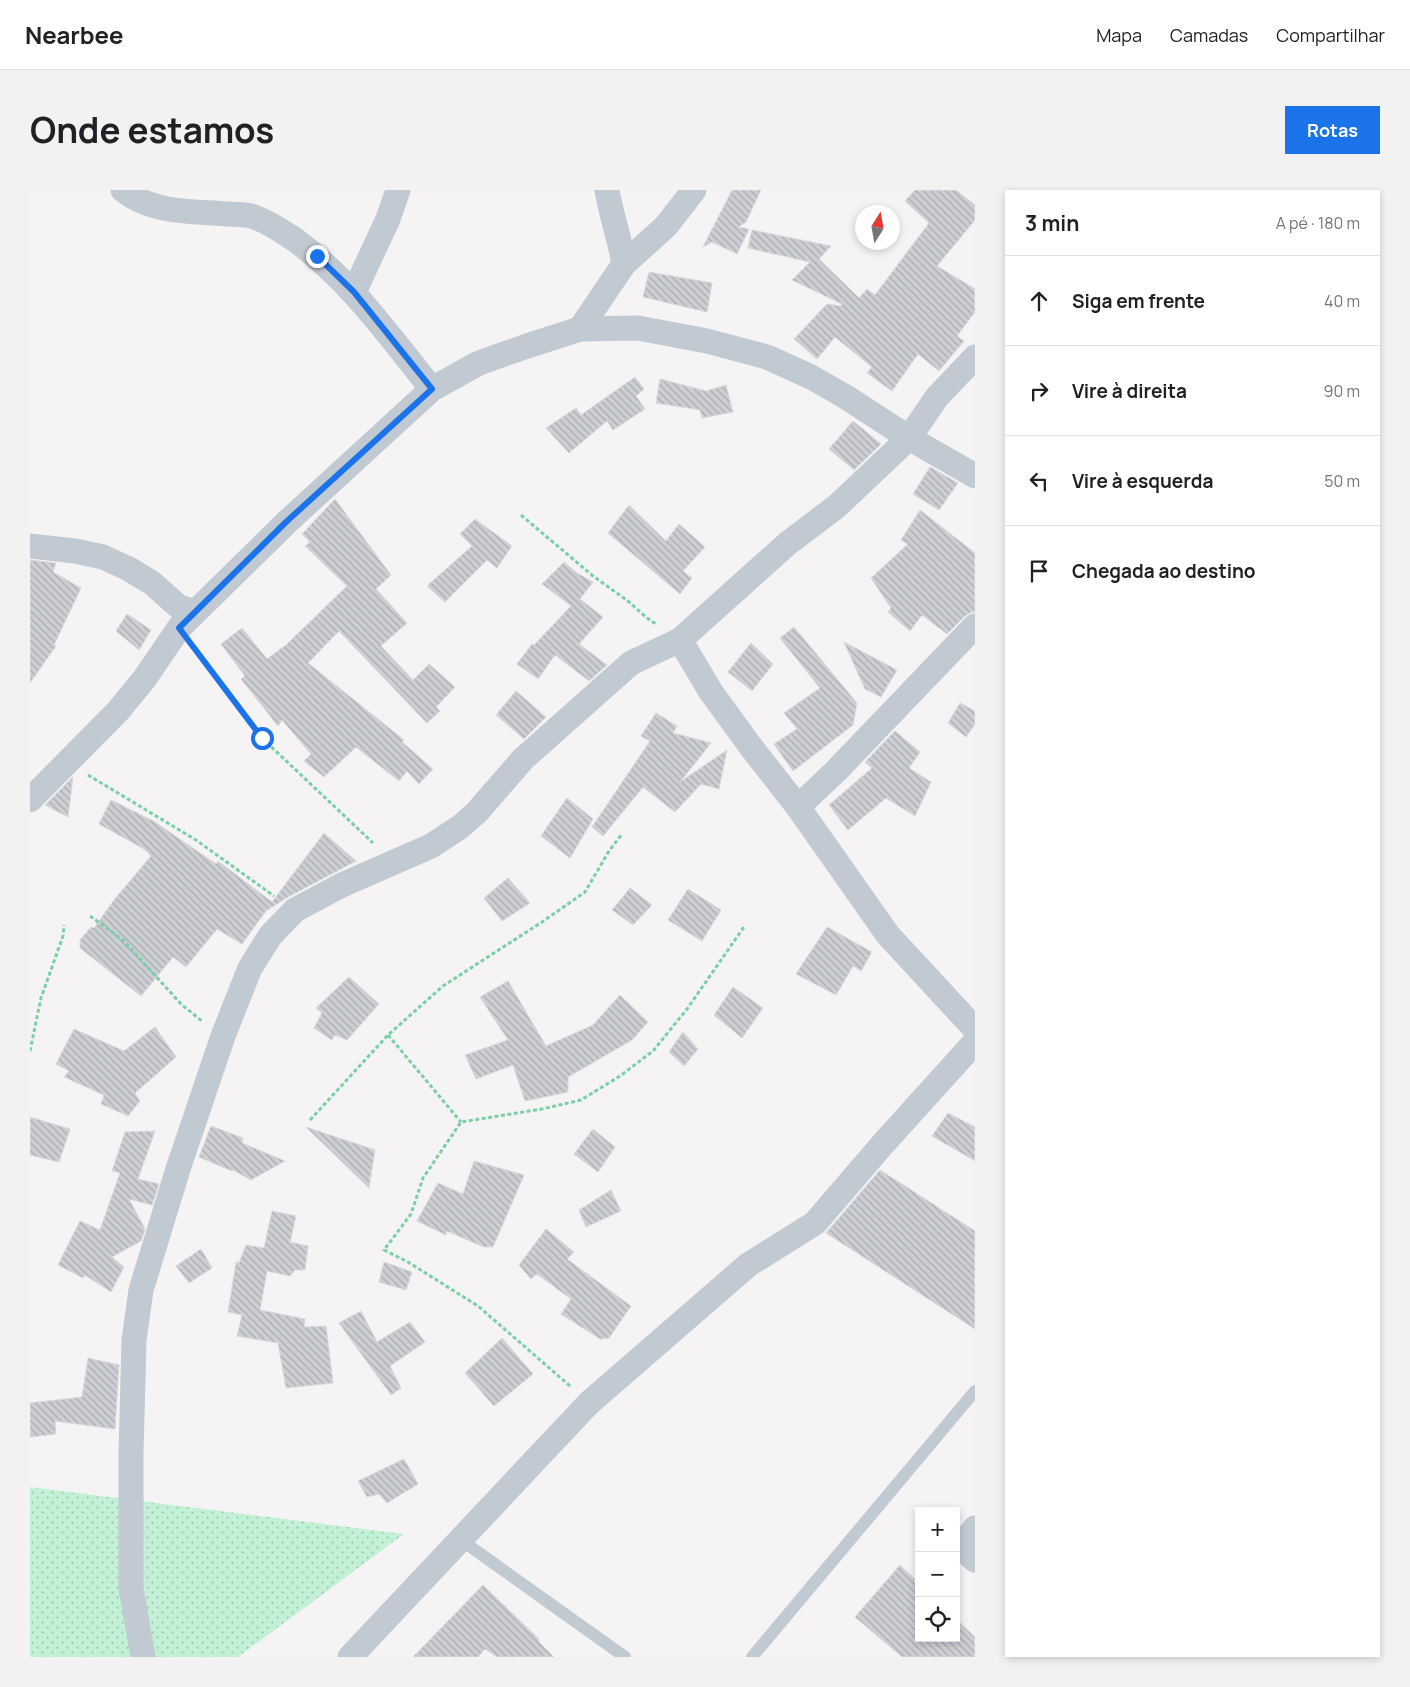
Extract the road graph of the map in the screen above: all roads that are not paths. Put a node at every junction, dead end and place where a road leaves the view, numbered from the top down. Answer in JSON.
{"nodes":[{"id":1,"x":123,"y":190,"type":"edge"},
{"id":2,"x":398,"y":190,"type":"edge"},
{"id":3,"x":607,"y":190,"type":"edge"},
{"id":4,"x":694,"y":190,"type":"edge"},
{"id":5,"x":624,"y":264,"type":"junction"},
{"id":6,"x":354,"y":292,"type":"junction"},
{"id":7,"x":580,"y":329,"type":"junction"},
{"id":8,"x":975,"y":357,"type":"edge"},
{"id":9,"x":432,"y":389,"type":"junction"},
{"id":10,"x":909,"y":438,"type":"junction"},
{"id":11,"x":975,"y":476,"type":"edge"},
{"id":12,"x":30,"y":546,"type":"edge"},
{"id":13,"x":187,"y":620,"type":"junction"},
{"id":14,"x":975,"y":626,"type":"edge"},
{"id":15,"x":680,"y":640,"type":"junction"},
{"id":16,"x":30,"y":800,"type":"edge"},
{"id":17,"x":798,"y":807,"type":"junction"},
{"id":18,"x":975,"y":1028,"type":"edge"},
{"id":19,"x":975,"y":1042,"type":"edge"},
{"id":20,"x":975,"y":1391,"type":"edge"},
{"id":21,"x":975,"y":1528,"type":"edge"},
{"id":22,"x":461,"y":1540,"type":"junction"},
{"id":23,"x":975,"y":1560,"type":"edge"},
{"id":24,"x":143,"y":1657,"type":"edge"},
{"id":25,"x":350,"y":1657,"type":"edge"},
{"id":26,"x":625,"y":1657,"type":"edge"},
{"id":27,"x":752,"y":1657,"type":"edge"}],
"edges":[{"from":1,"to":6,"type":"street"},
{"from":2,"to":6,"type":"street"},
{"from":3,"to":5,"type":"street"},
{"from":4,"to":5,"type":"street"},
{"from":5,"to":7,"type":"street"},
{"from":6,"to":9,"type":"street"},
{"from":7,"to":9,"type":"street"},
{"from":7,"to":10,"type":"street"},
{"from":8,"to":10,"type":"street"},
{"from":9,"to":13,"type":"street"},
{"from":10,"to":11,"type":"street"},
{"from":10,"to":15,"type":"street"},
{"from":12,"to":13,"type":"street"},
{"from":13,"to":16,"type":"street"},
{"from":14,"to":17,"type":"street"},
{"from":15,"to":17,"type":"street"},
{"from":15,"to":24,"type":"street"},
{"from":17,"to":18,"type":"street"},
{"from":19,"to":22,"type":"street"},
{"from":20,"to":27,"type":"lane"},
{"from":21,"to":23,"type":"street"},
{"from":22,"to":25,"type":"street"},
{"from":22,"to":26,"type":"lane"}]}
